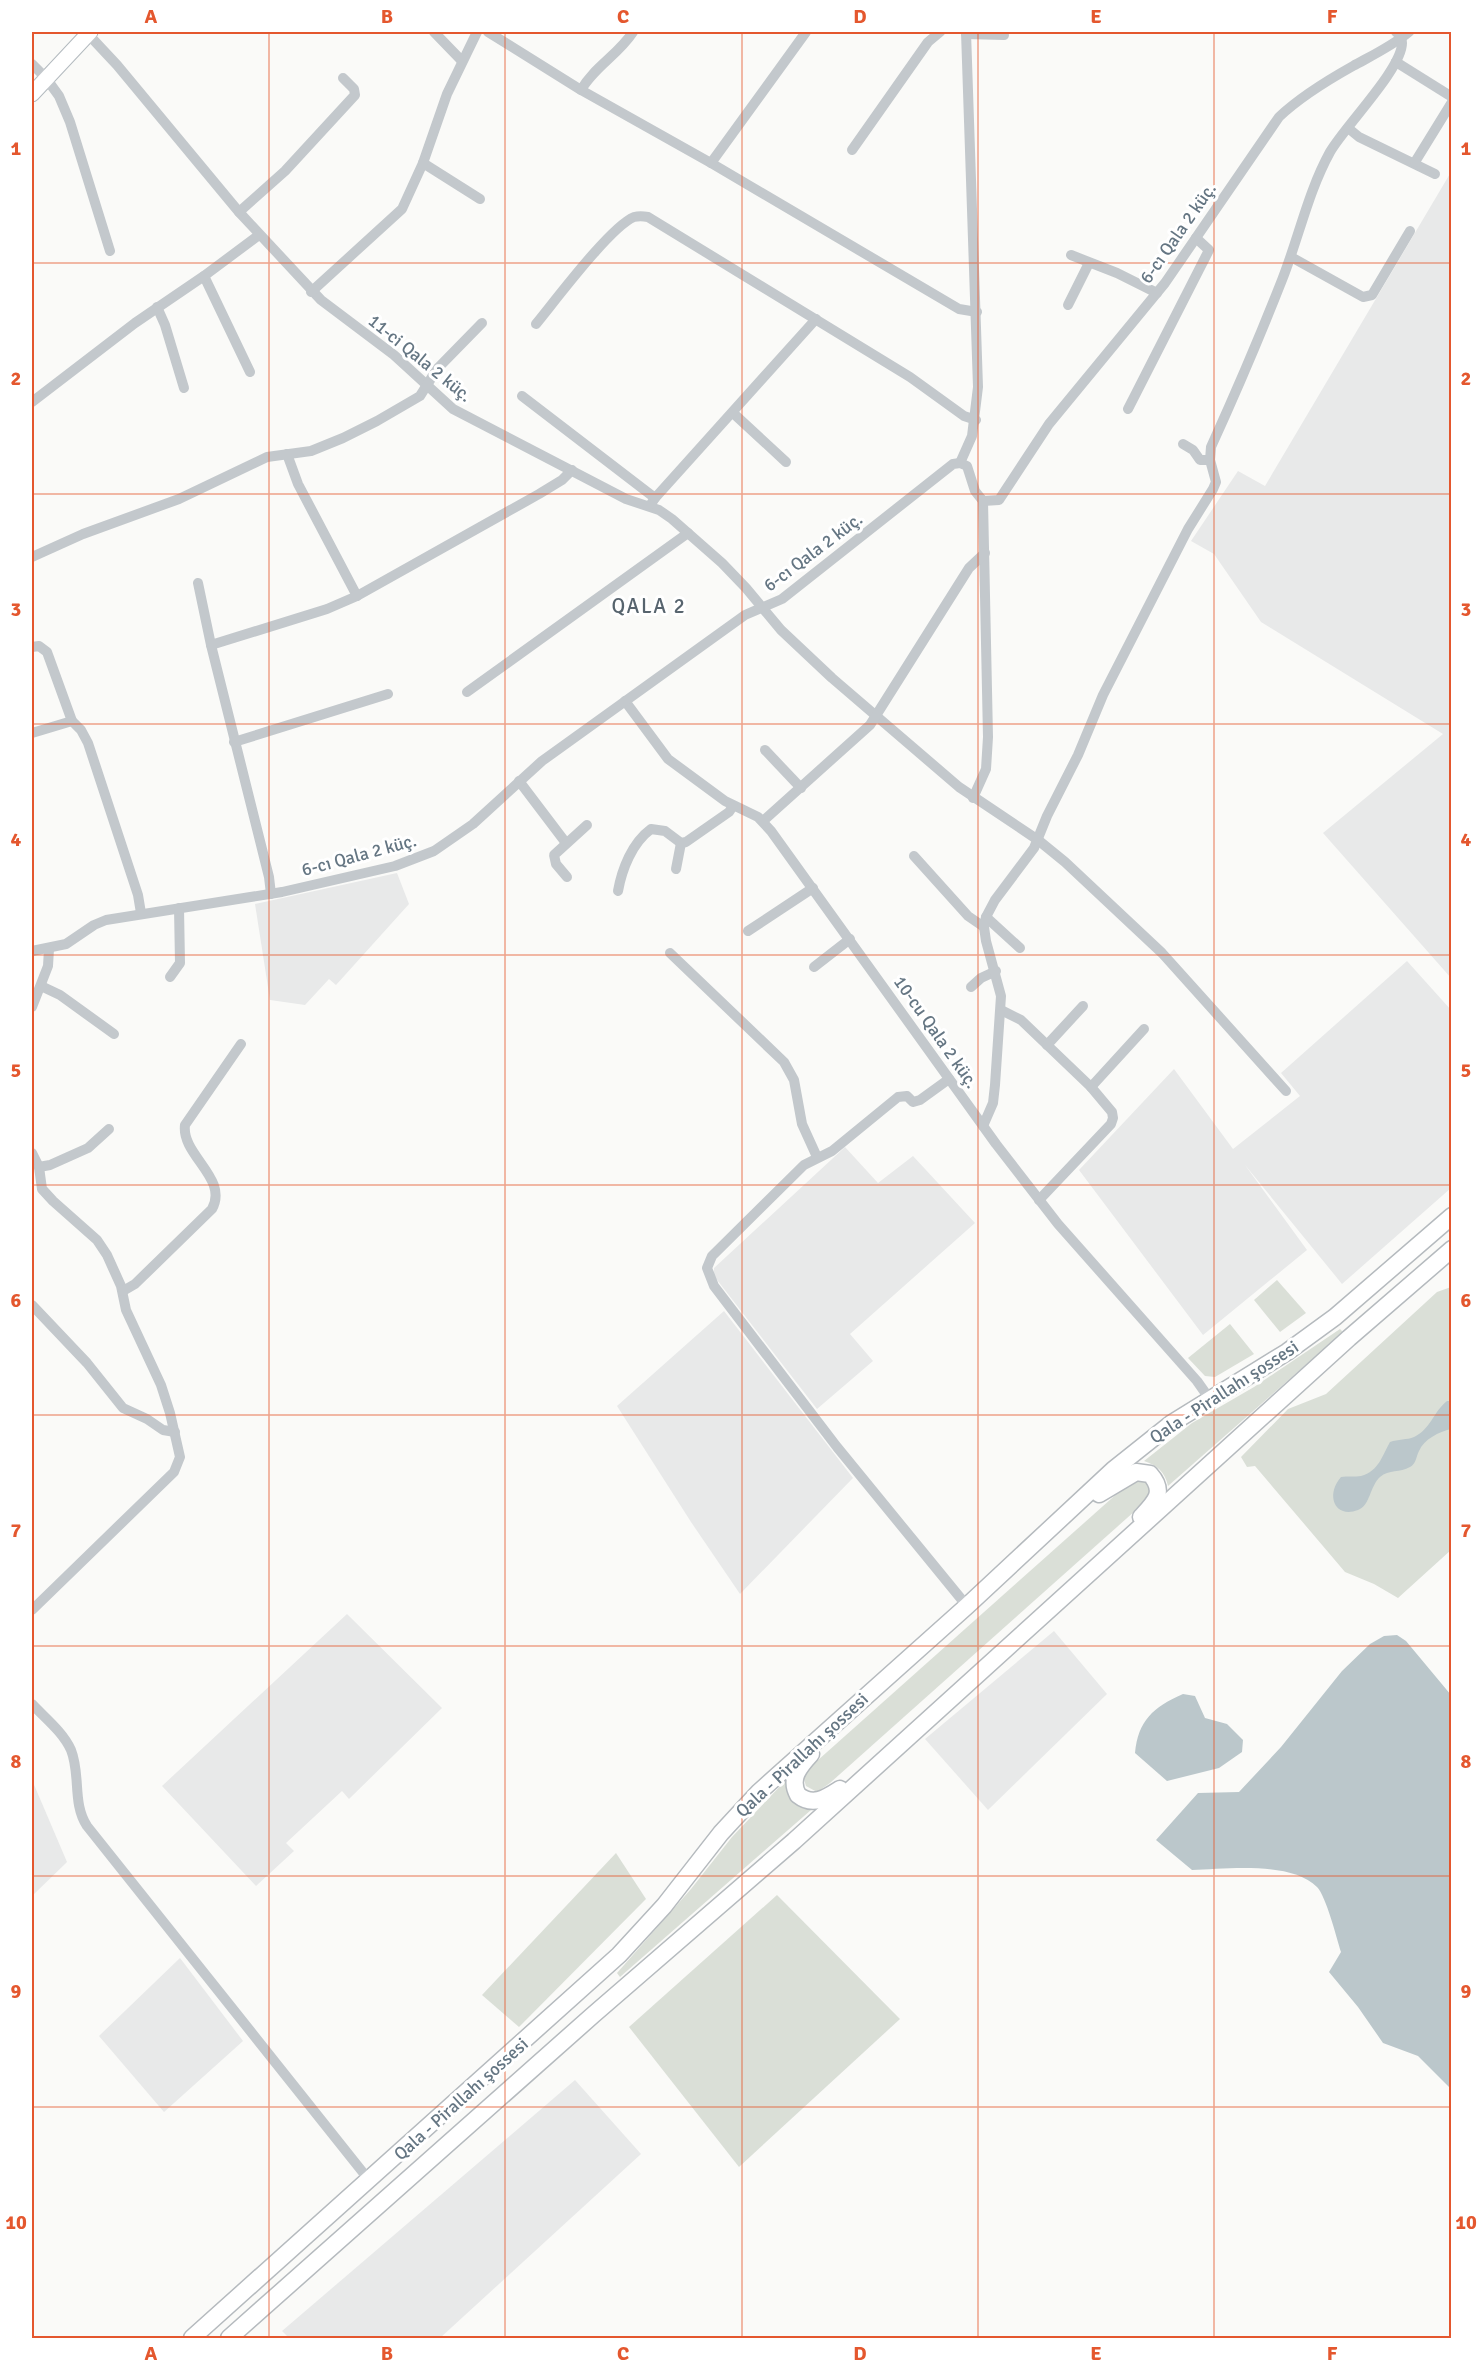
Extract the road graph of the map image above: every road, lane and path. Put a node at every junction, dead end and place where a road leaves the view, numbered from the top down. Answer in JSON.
{"nodes":[{"id":1,"x":434,"y":32,"type":"edge"},
{"id":2,"x":477,"y":32,"type":"edge"},
{"id":3,"x":488,"y":32,"type":"edge"},
{"id":4,"x":633,"y":32,"type":"edge"},
{"id":5,"x":806,"y":32,"type":"edge"},
{"id":6,"x":940,"y":32,"type":"edge"},
{"id":7,"x":89,"y":33,"type":"edge"},
{"id":8,"x":966,"y":33,"type":"edge"},
{"id":9,"x":1402,"y":34,"type":"edge"},
{"id":10,"x":1004,"y":35,"type":"dead end"},
{"id":11,"x":462,"y":61,"type":"junction"},
{"id":12,"x":1396,"y":62,"type":"junction"},
{"id":13,"x":32,"y":64,"type":"edge"},
{"id":14,"x":46,"y":78,"type":"junction"},
{"id":15,"x":343,"y":78,"type":"dead end"},
{"id":16,"x":581,"y":90,"type":"junction"},
{"id":17,"x":32,"y":94,"type":"edge"},
{"id":18,"x":1452,"y":97,"type":"edge"},
{"id":19,"x":1452,"y":102,"type":"edge"},
{"id":20,"x":1348,"y":128,"type":"junction"},
{"id":21,"x":852,"y":150,"type":"dead end"},
{"id":22,"x":1415,"y":162,"type":"junction"},
{"id":23,"x":423,"y":163,"type":"junction"},
{"id":24,"x":711,"y":163,"type":"junction"},
{"id":25,"x":1435,"y":174,"type":"dead end"},
{"id":26,"x":480,"y":199,"type":"dead end"},
{"id":27,"x":239,"y":212,"type":"junction"},
{"id":28,"x":1410,"y":231,"type":"dead end"},
{"id":29,"x":259,"y":235,"type":"junction"},
{"id":30,"x":1196,"y":238,"type":"junction"},
{"id":31,"x":110,"y":251,"type":"dead end"},
{"id":32,"x":1071,"y":255,"type":"dead end"},
{"id":33,"x":1291,"y":256,"type":"junction"},
{"id":34,"x":1089,"y":263,"type":"junction"},
{"id":35,"x":204,"y":276,"type":"junction"},
{"id":36,"x":311,"y":292,"type":"junction"},
{"id":37,"x":1157,"y":293,"type":"junction"},
{"id":38,"x":1068,"y":305,"type":"dead end"},
{"id":39,"x":157,"y":307,"type":"junction"},
{"id":40,"x":977,"y":312,"type":"junction"},
{"id":41,"x":816,"y":319,"type":"junction"},
{"id":42,"x":482,"y":324,"type":"dead end"},
{"id":43,"x":536,"y":324,"type":"dead end"},
{"id":44,"x":250,"y":372,"type":"dead end"},
{"id":45,"x":427,"y":385,"type":"junction"},
{"id":46,"x":184,"y":388,"type":"dead end"},
{"id":47,"x":522,"y":396,"type":"dead end"},
{"id":48,"x":32,"y":402,"type":"edge"},
{"id":49,"x":1128,"y":409,"type":"dead end"},
{"id":50,"x":733,"y":413,"type":"junction"},
{"id":51,"x":976,"y":420,"type":"junction"},
{"id":52,"x":1183,"y":444,"type":"dead end"},
{"id":53,"x":287,"y":454,"type":"junction"},
{"id":54,"x":1210,"y":460,"type":"junction"},
{"id":55,"x":786,"y":462,"type":"dead end"},
{"id":56,"x":960,"y":463,"type":"junction"},
{"id":57,"x":572,"y":470,"type":"junction"},
{"id":58,"x":983,"y":501,"type":"junction"},
{"id":59,"x":652,"y":503,"type":"junction"},
{"id":60,"x":688,"y":533,"type":"junction"},
{"id":61,"x":985,"y":553,"type":"junction"},
{"id":62,"x":32,"y":557,"type":"edge"},
{"id":63,"x":198,"y":583,"type":"dead end"},
{"id":64,"x":357,"y":596,"type":"junction"},
{"id":65,"x":763,"y":608,"type":"junction"},
{"id":66,"x":211,"y":645,"type":"junction"},
{"id":67,"x":32,"y":646,"type":"edge"},
{"id":68,"x":466,"y":692,"type":"dead end"},
{"id":69,"x":388,"y":694,"type":"dead end"},
{"id":70,"x":625,"y":701,"type":"junction"},
{"id":71,"x":876,"y":717,"type":"junction"},
{"id":72,"x":72,"y":721,"type":"junction"},
{"id":73,"x":32,"y":733,"type":"edge"},
{"id":74,"x":234,"y":742,"type":"junction"},
{"id":75,"x":765,"y":750,"type":"dead end"},
{"id":76,"x":519,"y":781,"type":"junction"},
{"id":77,"x":801,"y":788,"type":"junction"},
{"id":78,"x":973,"y":798,"type":"junction"},
{"id":79,"x":733,"y":806,"type":"junction"},
{"id":80,"x":763,"y":821,"type":"junction"},
{"id":81,"x":587,"y":825,"type":"dead end"},
{"id":82,"x":1038,"y":840,"type":"junction"},
{"id":83,"x":566,"y":843,"type":"junction"},
{"id":84,"x":681,"y":843,"type":"junction"},
{"id":85,"x":914,"y":856,"type":"dead end"},
{"id":86,"x":676,"y":869,"type":"dead end"},
{"id":87,"x":567,"y":877,"type":"dead end"},
{"id":88,"x":813,"y":888,"type":"junction"},
{"id":89,"x":618,"y":891,"type":"dead end"},
{"id":90,"x":271,"y":894,"type":"junction"},
{"id":91,"x":179,"y":908,"type":"junction"},
{"id":92,"x":141,"y":914,"type":"junction"},
{"id":93,"x":985,"y":922,"type":"junction"},
{"id":94,"x":748,"y":931,"type":"dead end"},
{"id":95,"x":850,"y":939,"type":"junction"},
{"id":96,"x":1020,"y":948,"type":"dead end"},
{"id":97,"x":48,"y":950,"type":"junction"},
{"id":98,"x":32,"y":951,"type":"edge"},
{"id":99,"x":670,"y":953,"type":"dead end"},
{"id":100,"x":814,"y":967,"type":"dead end"},
{"id":101,"x":996,"y":971,"type":"junction"},
{"id":102,"x":170,"y":977,"type":"dead end"},
{"id":103,"x":40,"y":986,"type":"junction"},
{"id":104,"x":971,"y":987,"type":"dead end"},
{"id":105,"x":1083,"y":1006,"type":"dead end"},
{"id":106,"x":32,"y":1007,"type":"edge"},
{"id":107,"x":1001,"y":1010,"type":"junction"},
{"id":108,"x":1144,"y":1029,"type":"dead end"},
{"id":109,"x":114,"y":1034,"type":"dead end"},
{"id":110,"x":241,"y":1044,"type":"dead end"},
{"id":111,"x":1047,"y":1045,"type":"junction"},
{"id":112,"x":949,"y":1079,"type":"junction"},
{"id":113,"x":1091,"y":1087,"type":"junction"},
{"id":114,"x":1287,"y":1091,"type":"dead end"},
{"id":115,"x":983,"y":1126,"type":"junction"},
{"id":116,"x":109,"y":1129,"type":"dead end"},
{"id":117,"x":32,"y":1153,"type":"edge"},
{"id":118,"x":818,"y":1157,"type":"junction"},
{"id":119,"x":39,"y":1167,"type":"junction"},
{"id":120,"x":1040,"y":1200,"type":"junction"},
{"id":121,"x":1452,"y":1216,"type":"edge"},
{"id":122,"x":1452,"y":1249,"type":"edge"},
{"id":123,"x":123,"y":1291,"type":"junction"},
{"id":124,"x":32,"y":1305,"type":"edge"},
{"id":125,"x":1209,"y":1398,"type":"junction"},
{"id":126,"x":175,"y":1432,"type":"junction"},
{"id":127,"x":1050,"y":1528,"type":"junction"},
{"id":128,"x":1086,"y":1578,"type":"junction"},
{"id":129,"x":967,"y":1606,"type":"junction"},
{"id":130,"x":32,"y":1610,"type":"edge"},
{"id":131,"x":32,"y":1704,"type":"edge"},
{"id":132,"x":851,"y":1708,"type":"junction"},
{"id":133,"x":884,"y":1760,"type":"junction"},
{"id":134,"x":369,"y":2180,"type":"junction"},
{"id":135,"x":192,"y":2338,"type":"edge"},
{"id":136,"x":229,"y":2338,"type":"edge"}],
"edges":[{"from":1,"to":11,"type":"street"},
{"from":2,"to":11,"type":"street"},
{"from":3,"to":16,"type":"street"},
{"from":4,"to":16,"type":"street"},
{"from":5,"to":24,"type":"street"},
{"from":6,"to":21,"type":"street"},
{"from":7,"to":14,"type":"street"},
{"from":7,"to":27,"type":"street","name":"11-ci Qala 2 küç."},
{"from":8,"to":10,"type":"street"},
{"from":8,"to":40,"type":"street"},
{"from":9,"to":12,"type":"street"},
{"from":9,"to":30,"type":"street","name":"6-cı Qala 2 küç."},
{"from":11,"to":23,"type":"street"},
{"from":12,"to":18,"type":"street"},
{"from":12,"to":20,"type":"street"},
{"from":13,"to":14,"type":"street"},
{"from":14,"to":17,"type":"street"},
{"from":14,"to":31,"type":"street"},
{"from":15,"to":27,"type":"street"},
{"from":16,"to":24,"type":"street"},
{"from":19,"to":22,"type":"street"},
{"from":20,"to":22,"type":"street"},
{"from":20,"to":33,"type":"street"},
{"from":22,"to":25,"type":"street"},
{"from":23,"to":26,"type":"street"},
{"from":23,"to":36,"type":"street"},
{"from":24,"to":40,"type":"street"},
{"from":27,"to":29,"type":"street","name":"11-ci Qala 2 küç."},
{"from":28,"to":33,"type":"street"},
{"from":29,"to":35,"type":"street"},
{"from":29,"to":36,"type":"street","name":"11-ci Qala 2 küç."},
{"from":30,"to":37,"type":"street","name":"6-cı Qala 2 küç."},
{"from":30,"to":49,"type":"street"},
{"from":32,"to":34,"type":"street"},
{"from":33,"to":54,"type":"street"},
{"from":34,"to":37,"type":"street"},
{"from":34,"to":38,"type":"street"},
{"from":35,"to":39,"type":"street"},
{"from":35,"to":44,"type":"street"},
{"from":36,"to":45,"type":"street","name":"11-ci Qala 2 küç."},
{"from":37,"to":58,"type":"street","name":"6-cı Qala 2 küç."},
{"from":39,"to":46,"type":"street"},
{"from":39,"to":48,"type":"street"},
{"from":40,"to":51,"type":"street"},
{"from":41,"to":43,"type":"street"},
{"from":41,"to":50,"type":"street"},
{"from":41,"to":51,"type":"street"},
{"from":42,"to":45,"type":"street"},
{"from":45,"to":53,"type":"street"},
{"from":45,"to":57,"type":"street","name":"11-ci Qala 2 küç."},
{"from":47,"to":59,"type":"street"},
{"from":50,"to":55,"type":"street"},
{"from":50,"to":59,"type":"street"},
{"from":51,"to":56,"type":"street"},
{"from":52,"to":54,"type":"street"},
{"from":53,"to":62,"type":"street"},
{"from":53,"to":64,"type":"street"},
{"from":54,"to":82,"type":"street"},
{"from":56,"to":58,"type":"street"},
{"from":56,"to":65,"type":"street","name":"6-cı Qala 2 küç."},
{"from":57,"to":59,"type":"street","name":"11-ci Qala 2 küç."},
{"from":57,"to":64,"type":"street"},
{"from":58,"to":61,"type":"street"},
{"from":59,"to":60,"type":"street","name":"11-ci Qala 2 küç."},
{"from":60,"to":65,"type":"street","name":"11-ci Qala 2 küç."},
{"from":60,"to":68,"type":"street"},
{"from":61,"to":71,"type":"street"},
{"from":61,"to":78,"type":"street"},
{"from":63,"to":66,"type":"street"},
{"from":64,"to":66,"type":"street"},
{"from":65,"to":70,"type":"street","name":"6-cı Qala 2 küç."},
{"from":65,"to":71,"type":"street","name":"11-ci Qala 2 küç."},
{"from":66,"to":74,"type":"street"},
{"from":67,"to":72,"type":"street"},
{"from":69,"to":74,"type":"street"},
{"from":70,"to":76,"type":"street","name":"6-cı Qala 2 küç."},
{"from":70,"to":79,"type":"street","name":"10-cu Qala 2 küç."},
{"from":71,"to":77,"type":"street"},
{"from":71,"to":78,"type":"street","name":"11-ci Qala 2 küç."},
{"from":72,"to":73,"type":"street"},
{"from":72,"to":92,"type":"street"},
{"from":74,"to":90,"type":"street"},
{"from":75,"to":77,"type":"street"},
{"from":76,"to":83,"type":"street"},
{"from":76,"to":90,"type":"street","name":"6-cı Qala 2 küç."},
{"from":77,"to":80,"type":"street"},
{"from":78,"to":82,"type":"street","name":"11-ci Qala 2 küç."},
{"from":79,"to":80,"type":"street","name":"10-cu Qala 2 küç."},
{"from":79,"to":84,"type":"street"},
{"from":80,"to":88,"type":"street","name":"10-cu Qala 2 küç."},
{"from":81,"to":83,"type":"street"},
{"from":82,"to":93,"type":"street"},
{"from":82,"to":114,"type":"street","name":"11-ci Qala 2 küç."},
{"from":83,"to":87,"type":"street"},
{"from":84,"to":86,"type":"street"},
{"from":84,"to":89,"type":"street"},
{"from":85,"to":93,"type":"street"},
{"from":88,"to":94,"type":"street"},
{"from":88,"to":95,"type":"street","name":"10-cu Qala 2 küç."},
{"from":90,"to":91,"type":"street","name":"6-cı Qala 2 küç."},
{"from":91,"to":92,"type":"street","name":"6-cı Qala 2 küç."},
{"from":91,"to":102,"type":"street"},
{"from":92,"to":97,"type":"street","name":"6-cı Qala 2 küç."},
{"from":93,"to":96,"type":"street"},
{"from":93,"to":101,"type":"street"},
{"from":95,"to":100,"type":"street"},
{"from":95,"to":112,"type":"street","name":"10-cu Qala 2 küç."},
{"from":97,"to":98,"type":"street","name":"6-cı Qala 2 küç."},
{"from":97,"to":103,"type":"street"},
{"from":99,"to":118,"type":"street"},
{"from":101,"to":104,"type":"street"},
{"from":101,"to":107,"type":"street"},
{"from":103,"to":106,"type":"street"},
{"from":103,"to":109,"type":"street"},
{"from":105,"to":111,"type":"street"},
{"from":107,"to":111,"type":"street"},
{"from":107,"to":115,"type":"street"},
{"from":108,"to":113,"type":"street"},
{"from":110,"to":123,"type":"street"},
{"from":111,"to":113,"type":"street"},
{"from":112,"to":115,"type":"street","name":"10-cu Qala 2 küç."},
{"from":112,"to":118,"type":"street"},
{"from":113,"to":120,"type":"street"},
{"from":115,"to":120,"type":"street","name":"10-cu Qala 2 küç."},
{"from":116,"to":119,"type":"street"},
{"from":117,"to":119,"type":"street"},
{"from":118,"to":129,"type":"street"},
{"from":119,"to":123,"type":"street"},
{"from":120,"to":125,"type":"street","name":"10-cu Qala 2 küç."},
{"from":121,"to":125,"type":"main road","name":"Qala - Pirallahı şossesi"},
{"from":122,"to":128,"type":"main road","name":"Qala - Pirallahı şossesi"},
{"from":123,"to":126,"type":"street"},
{"from":124,"to":126,"type":"street"},
{"from":125,"to":127,"type":"main road","name":"Qala - Pirallahı şossesi"},
{"from":126,"to":130,"type":"street"},
{"from":127,"to":128,"type":"main road"},
{"from":127,"to":129,"type":"main road","name":"Qala - Pirallahı şossesi"},
{"from":128,"to":133,"type":"main road","name":"Qala - Pirallahı şossesi"},
{"from":129,"to":132,"type":"main road","name":"Qala - Pirallahı şossesi"},
{"from":131,"to":134,"type":"street"},
{"from":132,"to":133,"type":"main road"},
{"from":132,"to":134,"type":"main road","name":"Qala - Pirallahı şossesi"},
{"from":133,"to":136,"type":"main road","name":"Qala - Pirallahı şossesi"},
{"from":134,"to":135,"type":"main road","name":"Qala - Pirallahı şossesi"}]}
